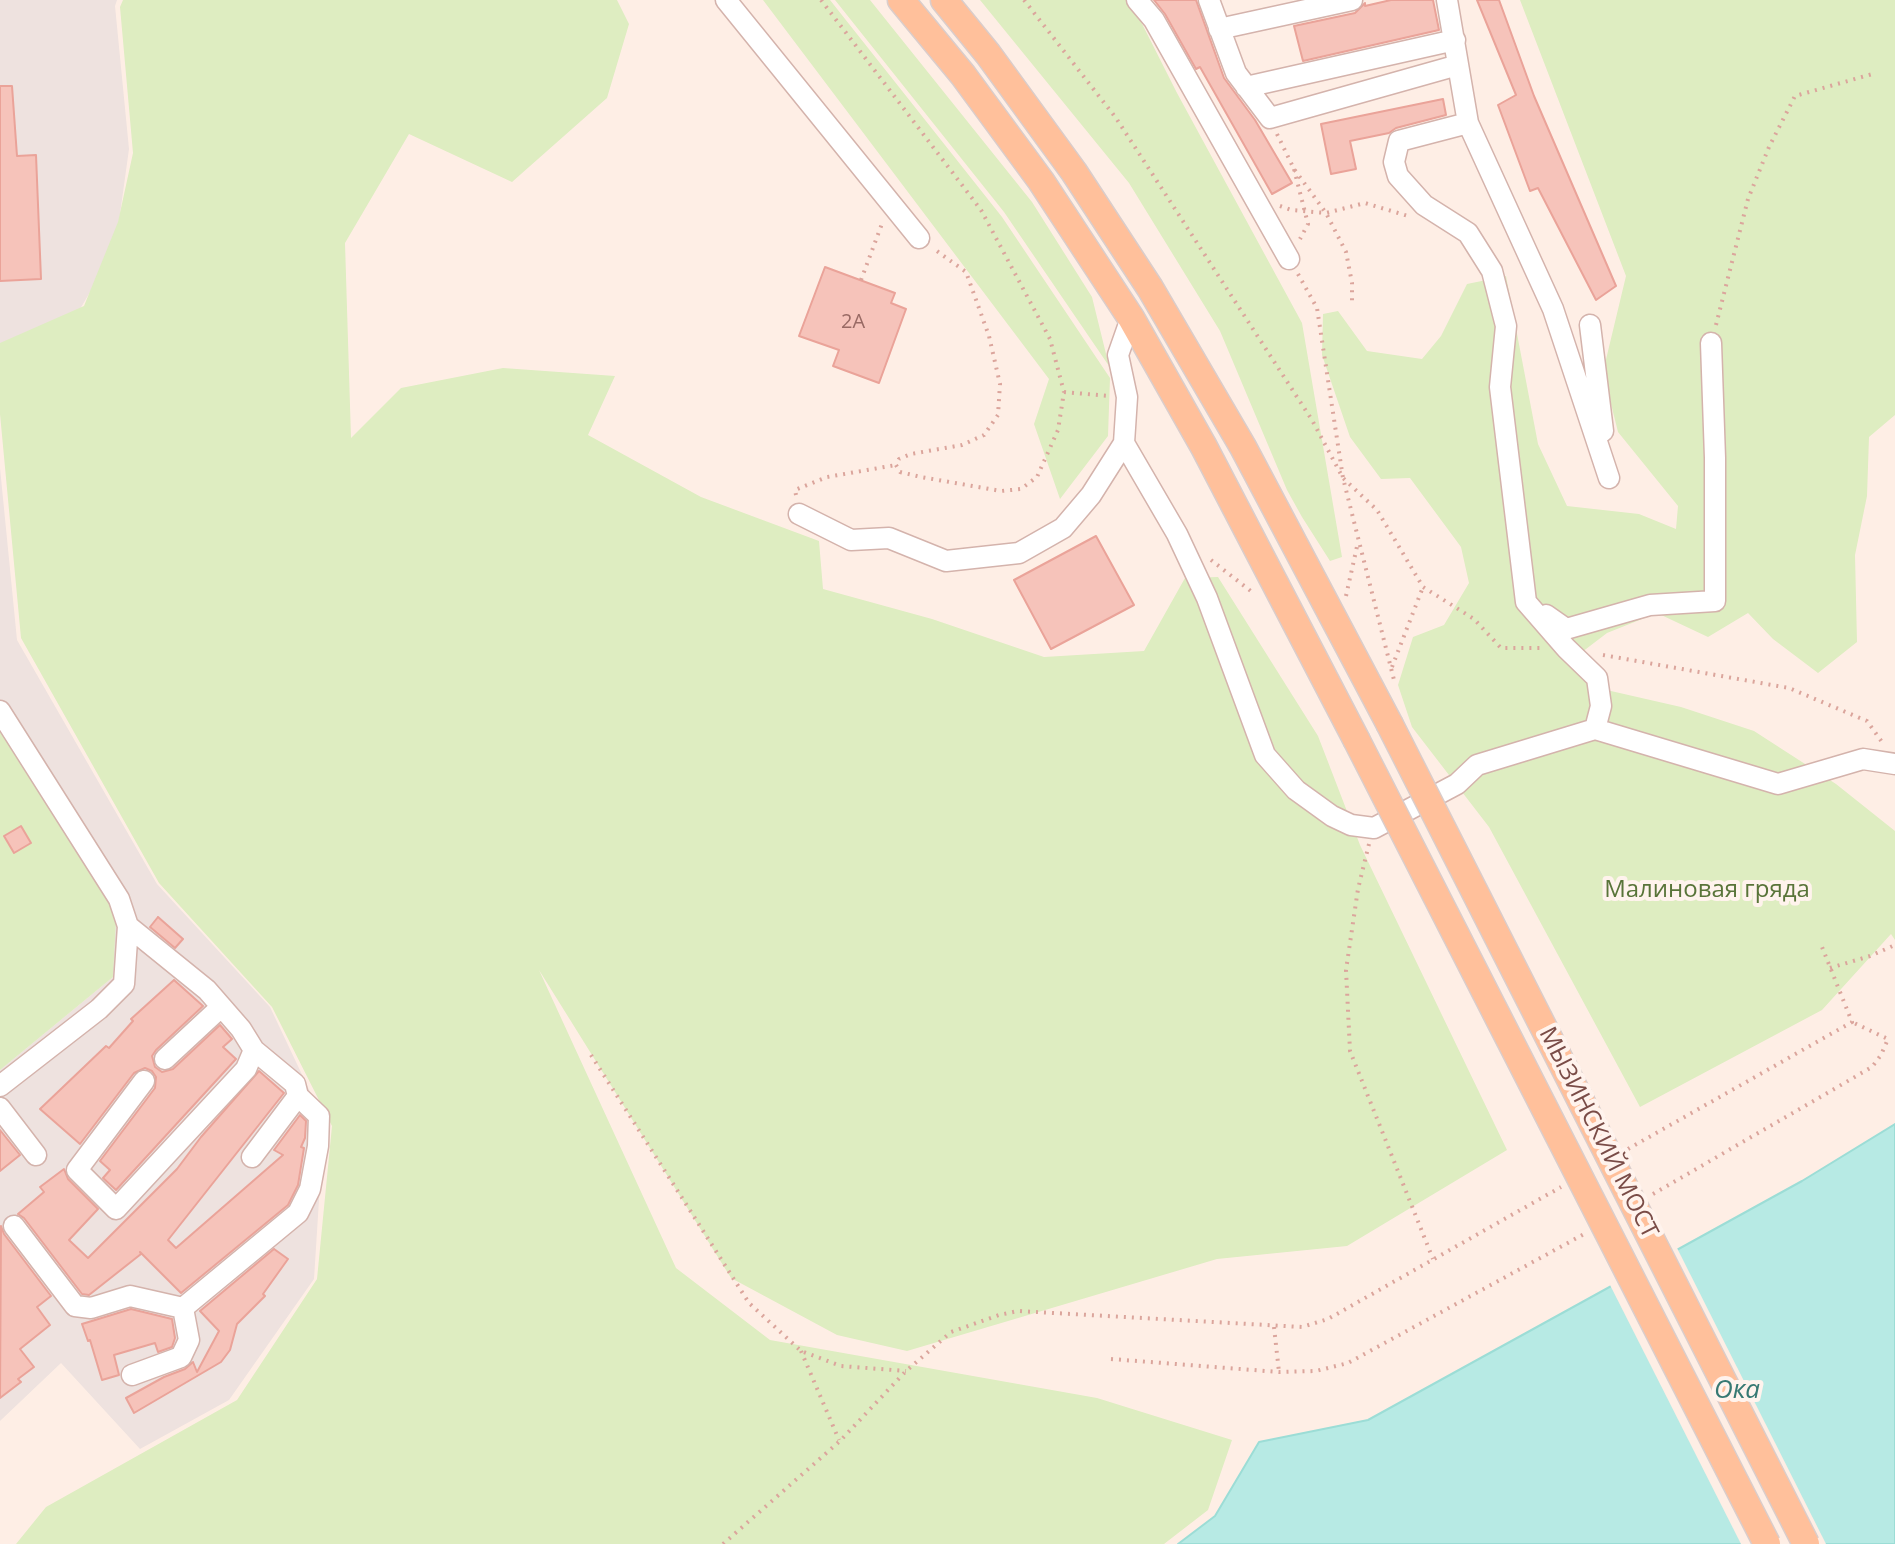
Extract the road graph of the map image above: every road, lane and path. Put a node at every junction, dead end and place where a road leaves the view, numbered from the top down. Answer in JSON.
{"nodes":[{"id":1,"x":726,"y":0,"type":"edge"},
{"id":2,"x":821,"y":0,"type":"edge"},
{"id":3,"x":901,"y":0,"type":"edge"},
{"id":4,"x":944,"y":0,"type":"edge"},
{"id":5,"x":1024,"y":0,"type":"edge"},
{"id":6,"x":1137,"y":0,"type":"edge"},
{"id":7,"x":1146,"y":0,"type":"edge"},
{"id":8,"x":1209,"y":0,"type":"edge"},
{"id":9,"x":1352,"y":0,"type":"edge"},
{"id":10,"x":1447,"y":0,"type":"edge"},
{"id":11,"x":1154,"y":20,"type":"junction"},
{"id":12,"x":1219,"y":29,"type":"junction"},
{"id":13,"x":1455,"y":40,"type":"junction"},
{"id":14,"x":1458,"y":65,"type":"junction"},
{"id":15,"x":1876,"y":73,"type":"dead end"},
{"id":16,"x":1246,"y":87,"type":"junction"},
{"id":17,"x":1270,"y":118,"type":"junction"},
{"id":18,"x":1468,"y":123,"type":"junction"},
{"id":19,"x":1294,"y":169,"type":"junction"},
{"id":20,"x":1250,"y":191,"type":"junction"},
{"id":21,"x":1304,"y":211,"type":"junction"},
{"id":22,"x":1326,"y":213,"type":"junction"},
{"id":23,"x":878,"y":235,"type":"dead end"},
{"id":24,"x":919,"y":238,"type":"joint"},
{"id":25,"x":1289,"y":259,"type":"junction"},
{"id":26,"x":861,"y":280,"type":"dead end"},
{"id":27,"x":1352,"y":304,"type":"dead end"},
{"id":28,"x":1131,"y":318,"type":"junction"},
{"id":29,"x":1590,"y":325,"type":"dead end"},
{"id":30,"x":1711,"y":343,"type":"joint"},
{"id":31,"x":1064,"y":392,"type":"junction"},
{"id":32,"x":1127,"y":397,"type":"junction"},
{"id":33,"x":1124,"y":443,"type":"junction"},
{"id":34,"x":896,"y":465,"type":"junction"},
{"id":35,"x":1343,"y":478,"type":"junction"},
{"id":36,"x":799,"y":514,"type":"joint"},
{"id":37,"x":1177,"y":534,"type":"junction"},
{"id":38,"x":1359,"y":540,"type":"junction"},
{"id":39,"x":1277,"y":586,"type":"junction"},
{"id":40,"x":1423,"y":587,"type":"junction"},
{"id":41,"x":1346,"y":596,"type":"dead end"},
{"id":42,"x":1526,"y":602,"type":"junction"},
{"id":43,"x":1566,"y":648,"type":"junction"},
{"id":44,"x":0,"y":711,"type":"edge"},
{"id":45,"x":1595,"y":729,"type":"junction"},
{"id":46,"x":1892,"y":757,"type":"edge"},
{"id":47,"x":1374,"y":828,"type":"junction"},
{"id":48,"x":128,"y":926,"type":"junction"},
{"id":49,"x":1895,"y":945,"type":"edge"},
{"id":50,"x":1822,"y":947,"type":"dead end"},
{"id":51,"x":1830,"y":968,"type":"junction"},
{"id":52,"x":221,"y":1007,"type":"junction"},
{"id":53,"x":1852,"y":1022,"type":"junction"},
{"id":54,"x":1888,"y":1039,"type":"dead end"},
{"id":55,"x":254,"y":1050,"type":"junction"},
{"id":56,"x":591,"y":1055,"type":"dead end"},
{"id":57,"x":165,"y":1059,"type":"dead end"},
{"id":58,"x":144,"y":1081,"type":"dead end"},
{"id":59,"x":0,"y":1086,"type":"edge"},
{"id":60,"x":298,"y":1096,"type":"junction"},
{"id":61,"x":0,"y":1108,"type":"edge"},
{"id":62,"x":1622,"y":1152,"type":"dead end"},
{"id":63,"x":36,"y":1155,"type":"dead end"},
{"id":64,"x":252,"y":1157,"type":"dead end"},
{"id":65,"x":1568,"y":1183,"type":"dead end"},
{"id":66,"x":14,"y":1226,"type":"dead end"},
{"id":67,"x":1433,"y":1259,"type":"junction"},
{"id":68,"x":183,"y":1308,"type":"junction"},
{"id":69,"x":1274,"y":1326,"type":"junction"},
{"id":70,"x":801,"y":1351,"type":"junction"},
{"id":71,"x":1111,"y":1359,"type":"dead end"},
{"id":72,"x":906,"y":1371,"type":"junction"},
{"id":73,"x":132,"y":1375,"type":"dead end"},
{"id":74,"x":840,"y":1441,"type":"junction"},
{"id":75,"x":723,"y":1544,"type":"edge"},
{"id":76,"x":1767,"y":1544,"type":"edge"},
{"id":77,"x":1806,"y":1544,"type":"edge"}],
"edges":[{"from":1,"to":24,"type":"street"},
{"from":2,"to":31,"type":"path"},
{"from":3,"to":28,"type":"main road","name":"МЫЗИНСКИЙ МОСТ"},
{"from":4,"to":77,"type":"main road","name":"МЫЗИНСКИЙ МОСТ","bridge":true},
{"from":5,"to":35,"type":"path"},
{"from":6,"to":11,"type":"street"},
{"from":7,"to":11,"type":"street"},
{"from":8,"to":12,"type":"street"},
{"from":9,"to":12,"type":"street"},
{"from":10,"to":13,"type":"street"},
{"from":11,"to":20,"type":"street"},
{"from":12,"to":16,"type":"street"},
{"from":13,"to":14,"type":"street"},
{"from":13,"to":16,"type":"street"},
{"from":14,"to":17,"type":"street"},
{"from":14,"to":18,"type":"street"},
{"from":15,"to":30,"type":"path"},
{"from":16,"to":17,"type":"street"},
{"from":17,"to":19,"type":"path"},
{"from":18,"to":29,"type":"street"},
{"from":18,"to":42,"type":"street"},
{"from":19,"to":21,"type":"path"},
{"from":19,"to":22,"type":"path"},
{"from":20,"to":21,"type":"path"},
{"from":20,"to":25,"type":"street"},
{"from":21,"to":22,"type":"path"},
{"from":21,"to":25,"type":"path"},
{"from":22,"to":27,"type":"path"},
{"from":23,"to":26,"type":"path"},
{"from":24,"to":34,"type":"path"},
{"from":25,"to":35,"type":"path"},
{"from":28,"to":32,"type":"street"},
{"from":28,"to":39,"type":"main road","name":"МЫЗИНСКИЙ МОСТ"},
{"from":30,"to":42,"type":"street"},
{"from":31,"to":32,"type":"path"},
{"from":31,"to":34,"type":"path"},
{"from":32,"to":33,"type":"street"},
{"from":33,"to":36,"type":"street"},
{"from":33,"to":37,"type":"street"},
{"from":34,"to":36,"type":"path"},
{"from":35,"to":38,"type":"path"},
{"from":35,"to":40,"type":"path"},
{"from":37,"to":39,"type":"path"},
{"from":37,"to":47,"type":"street"},
{"from":38,"to":40,"type":"path"},
{"from":38,"to":41,"type":"path"},
{"from":39,"to":76,"type":"main road","name":"МЫЗИНСКИЙ МОСТ","bridge":true},
{"from":40,"to":43,"type":"path"},
{"from":42,"to":43,"type":"street"},
{"from":43,"to":45,"type":"street"},
{"from":43,"to":46,"type":"path"},
{"from":44,"to":48,"type":"street"},
{"from":45,"to":46,"type":"street"},
{"from":45,"to":47,"type":"street"},
{"from":47,"to":67,"type":"path"},
{"from":48,"to":52,"type":"street"},
{"from":48,"to":59,"type":"street"},
{"from":49,"to":51,"type":"path"},
{"from":50,"to":51,"type":"path"},
{"from":51,"to":53,"type":"path"},
{"from":52,"to":55,"type":"street"},
{"from":52,"to":57,"type":"street"},
{"from":53,"to":54,"type":"path"},
{"from":53,"to":62,"type":"path"},
{"from":55,"to":58,"type":"street"},
{"from":55,"to":60,"type":"street"},
{"from":56,"to":70,"type":"path"},
{"from":60,"to":64,"type":"street"},
{"from":60,"to":68,"type":"street"},
{"from":61,"to":63,"type":"street"},
{"from":65,"to":67,"type":"path"},
{"from":66,"to":68,"type":"street"},
{"from":67,"to":69,"type":"path"},
{"from":68,"to":73,"type":"street"},
{"from":69,"to":71,"type":"path"},
{"from":69,"to":72,"type":"path"},
{"from":70,"to":72,"type":"path"},
{"from":70,"to":74,"type":"path"},
{"from":72,"to":74,"type":"path"},
{"from":74,"to":75,"type":"path"}]}
